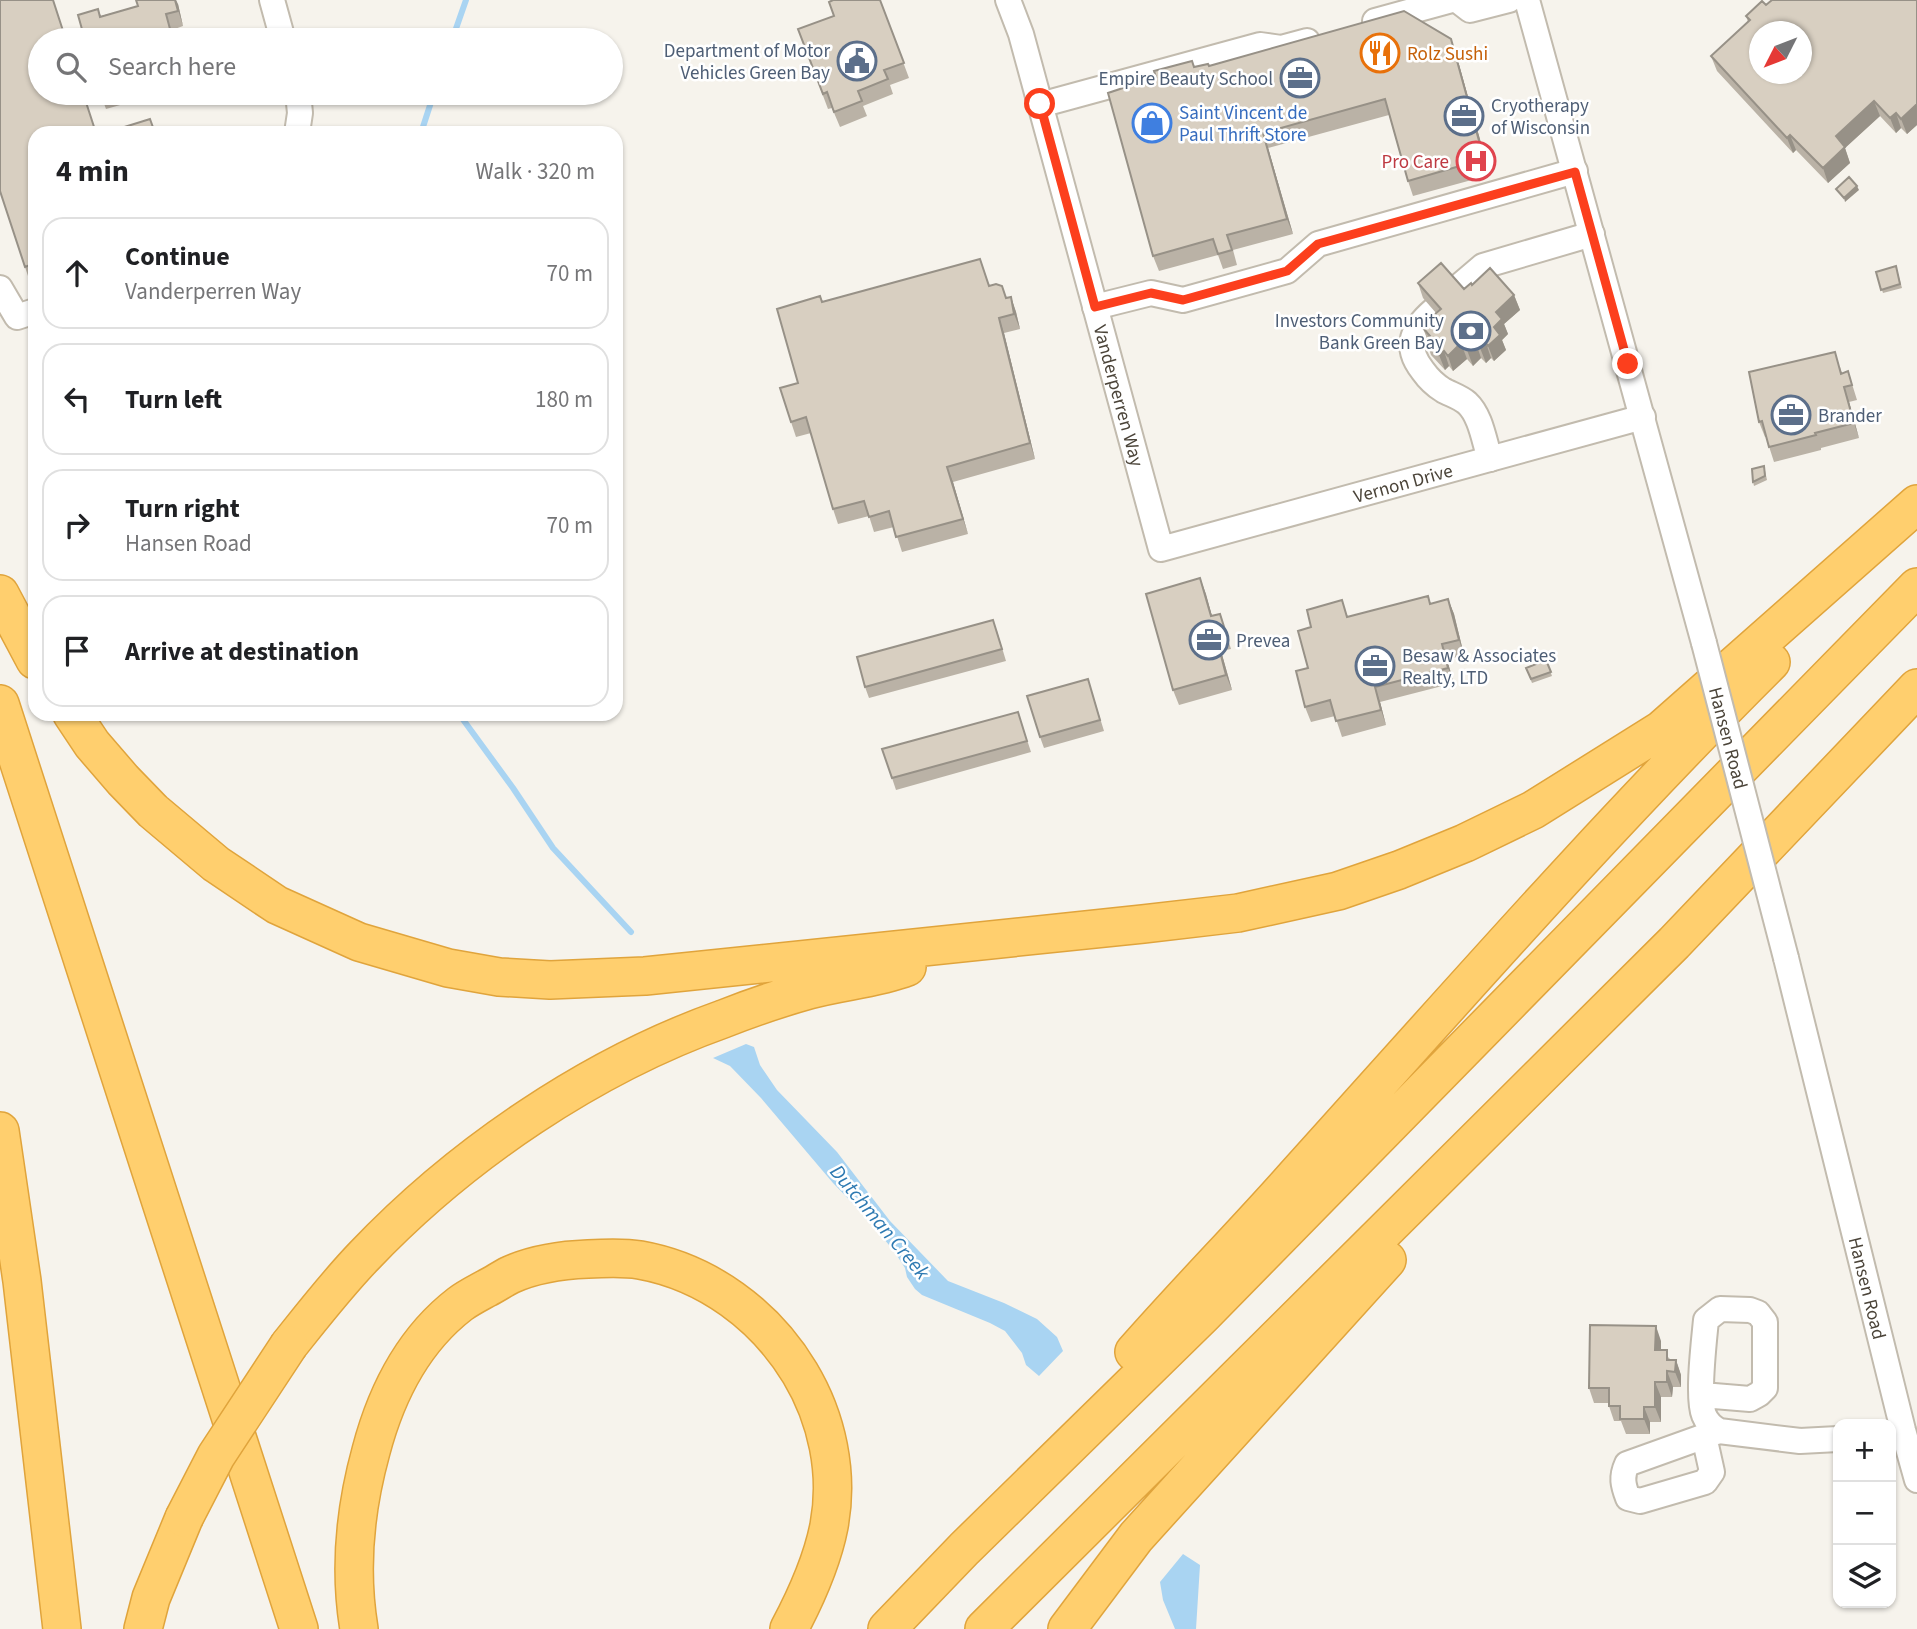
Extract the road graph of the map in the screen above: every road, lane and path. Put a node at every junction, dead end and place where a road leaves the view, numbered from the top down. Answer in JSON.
{"nodes":[{"id":1,"x":272,"y":0,"type":"edge"},
{"id":2,"x":1008,"y":0,"type":"edge"},
{"id":3,"x":1455,"y":0,"type":"edge"},
{"id":4,"x":1509,"y":0,"type":"edge"},
{"id":5,"x":1527,"y":0,"type":"edge"},
{"id":6,"x":280,"y":28,"type":"edge"},
{"id":7,"x":1040,"y":104,"type":"junction"},
{"id":8,"x":299,"y":105,"type":"edge"},
{"id":9,"x":298,"y":126,"type":"edge"},
{"id":10,"x":1575,"y":172,"type":"junction"},
{"id":11,"x":1592,"y":234,"type":"junction"},
{"id":12,"x":0,"y":288,"type":"edge"},
{"id":13,"x":1457,"y":289,"type":"edge"},
{"id":14,"x":1095,"y":307,"type":"junction"},
{"id":15,"x":1434,"y":310,"type":"edge"},
{"id":16,"x":28,"y":313,"type":"edge"},
{"id":17,"x":1643,"y":416,"type":"junction"},
{"id":18,"x":1490,"y":459,"type":"junction"},
{"id":19,"x":1915,"y":506,"type":"edge"},
{"id":20,"x":1161,"y":549,"type":"joint"},
{"id":21,"x":1917,"y":587,"type":"edge"},
{"id":22,"x":0,"y":594,"type":"edge"},
{"id":23,"x":28,"y":647,"type":"edge"},
{"id":24,"x":1917,"y":688,"type":"edge"},
{"id":25,"x":0,"y":704,"type":"edge"},
{"id":26,"x":77,"y":721,"type":"edge"},
{"id":27,"x":984,"y":939,"type":"junction"},
{"id":28,"x":1674,"y":943,"type":"junction"},
{"id":29,"x":0,"y":1132,"type":"edge"},
{"id":30,"x":33,"y":1372,"type":"junction"},
{"id":31,"x":1702,"y":1395,"type":"dead end"},
{"id":32,"x":1904,"y":1430,"type":"edge"},
{"id":33,"x":1833,"y":1439,"type":"edge"},
{"id":34,"x":1917,"y":1480,"type":"edge"},
{"id":35,"x":964,"y":1549,"type":"junction"},
{"id":36,"x":37,"y":1629,"type":"edge"},
{"id":37,"x":62,"y":1629,"type":"edge"},
{"id":38,"x":143,"y":1629,"type":"edge"},
{"id":39,"x":299,"y":1629,"type":"edge"},
{"id":40,"x":359,"y":1629,"type":"edge"},
{"id":41,"x":789,"y":1629,"type":"edge"},
{"id":42,"x":887,"y":1629,"type":"edge"},
{"id":43,"x":984,"y":1629,"type":"edge"},
{"id":44,"x":1067,"y":1629,"type":"edge"}],
"edges":[{"from":1,"to":6,"type":"street"},
{"from":2,"to":7,"type":"street","name":"Vanderperren Way"},
{"from":3,"to":4,"type":"street"},
{"from":3,"to":7,"type":"street"},
{"from":5,"to":10,"type":"street","name":"Hansen Road"},
{"from":7,"to":14,"type":"street","name":"Vanderperren Way"},
{"from":8,"to":9,"type":"street"},
{"from":10,"to":11,"type":"street","name":"Hansen Road"},
{"from":10,"to":14,"type":"street"},
{"from":11,"to":13,"type":"street"},
{"from":11,"to":17,"type":"street","name":"Hansen Road"},
{"from":12,"to":16,"type":"street"},
{"from":14,"to":20,"type":"street","name":"Vanderperren Way"},
{"from":15,"to":18,"type":"street"},
{"from":17,"to":18,"type":"street","name":"Vernon Drive"},
{"from":17,"to":32,"type":"street","name":"Hansen Road","bridge":true},
{"from":18,"to":20,"type":"street","name":"Vernon Drive"},
{"from":19,"to":27,"type":"highway"},
{"from":19,"to":35,"type":"highway"},
{"from":21,"to":35,"type":"highway"},
{"from":22,"to":23,"type":"highway"},
{"from":24,"to":28,"type":"highway"},
{"from":25,"to":39,"type":"highway"},
{"from":26,"to":27,"type":"highway"},
{"from":27,"to":38,"type":"highway","bridge":true},
{"from":28,"to":43,"type":"highway"},
{"from":28,"to":44,"type":"highway"},
{"from":29,"to":30,"type":"highway"},
{"from":30,"to":36,"type":"highway"},
{"from":30,"to":37,"type":"highway"},
{"from":31,"to":33,"type":"street"},
{"from":32,"to":34,"type":"street","name":"Hansen Road"},
{"from":35,"to":42,"type":"highway"},
{"from":40,"to":41,"type":"highway"}]}
